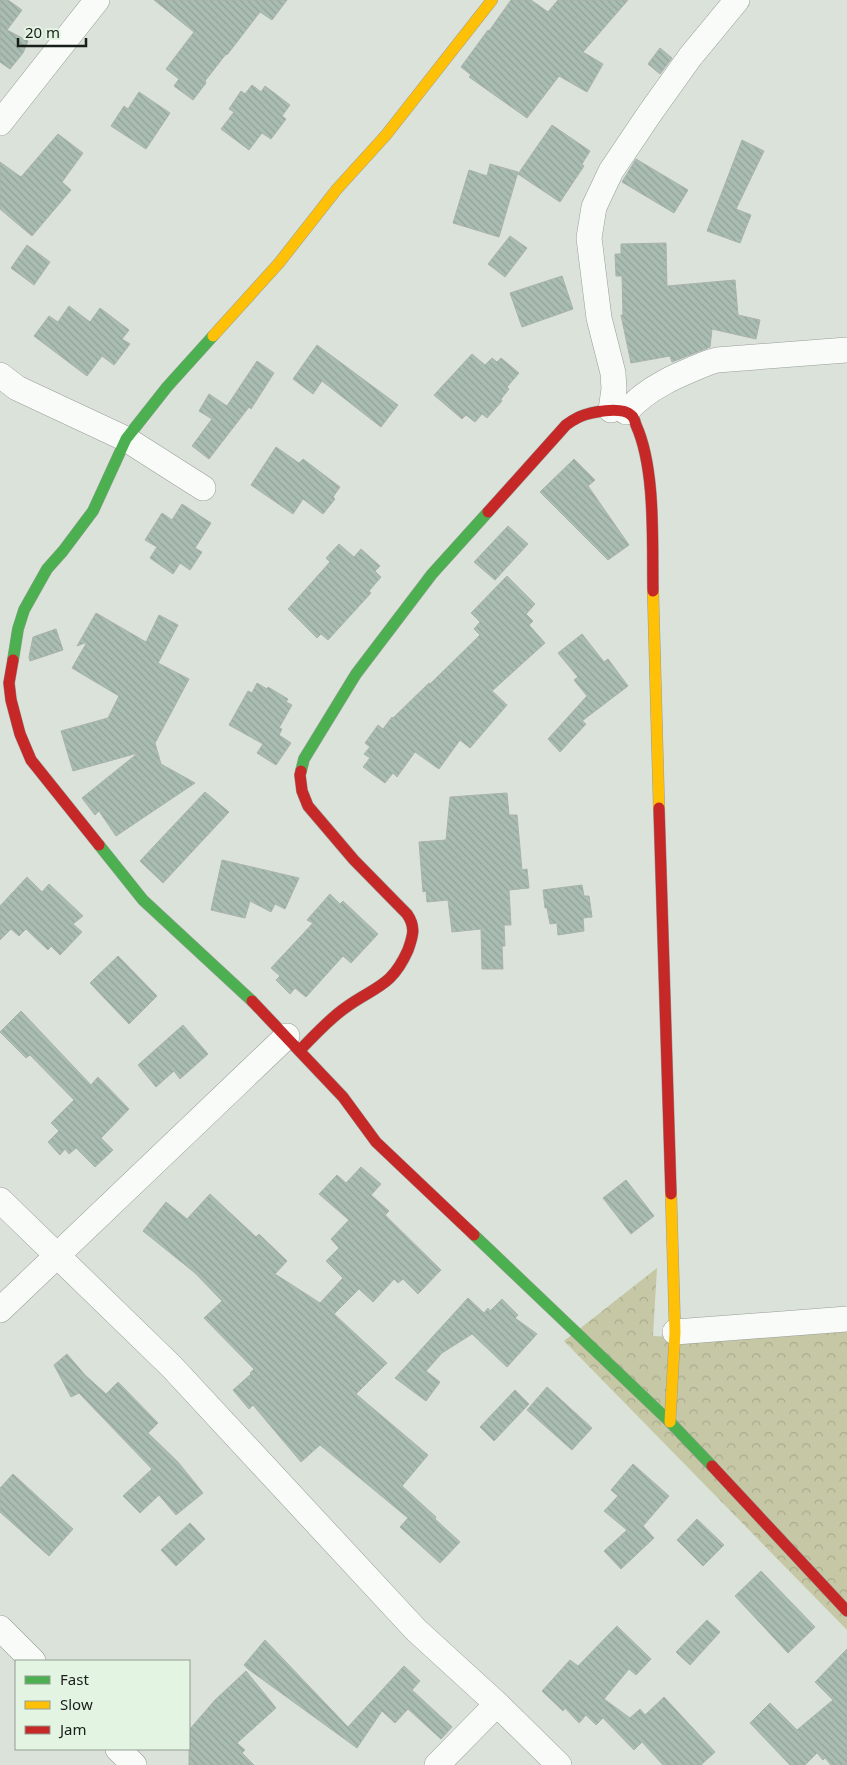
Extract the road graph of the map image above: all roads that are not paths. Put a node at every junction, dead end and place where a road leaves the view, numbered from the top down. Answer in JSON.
{"nodes":[{"id":1,"x":97,"y":0,"type":"edge"},
{"id":2,"x":492,"y":0,"type":"edge"},
{"id":3,"x":737,"y":0,"type":"edge"},
{"id":4,"x":0,"y":123,"type":"edge"},
{"id":5,"x":847,"y":350,"type":"edge"},
{"id":6,"x":0,"y":375,"type":"edge"},
{"id":7,"x":619,"y":411,"type":"junction"},
{"id":8,"x":126,"y":439,"type":"junction"},
{"id":9,"x":204,"y":488,"type":"dead end"},
{"id":10,"x":293,"y":1043,"type":"junction"},
{"id":11,"x":0,"y":1200,"type":"edge"},
{"id":12,"x":58,"y":1256,"type":"junction"},
{"id":13,"x":0,"y":1310,"type":"edge"},
{"id":14,"x":847,"y":1319,"type":"edge"},
{"id":15,"x":675,"y":1332,"type":"junction"},
{"id":16,"x":670,"y":1422,"type":"junction"},
{"id":17,"x":847,"y":1612,"type":"edge"},
{"id":18,"x":0,"y":1628,"type":"edge"},
{"id":19,"x":32,"y":1660,"type":"edge"},
{"id":20,"x":497,"y":1704,"type":"junction"},
{"id":21,"x":119,"y":1750,"type":"edge"},
{"id":22,"x":134,"y":1765,"type":"edge"},
{"id":23,"x":437,"y":1765,"type":"edge"},
{"id":24,"x":559,"y":1765,"type":"edge"}],
"edges":[{"from":1,"to":4,"type":"street"},
{"from":2,"to":8,"type":"street"},
{"from":3,"to":7,"type":"street"},
{"from":5,"to":7,"type":"street"},
{"from":6,"to":8,"type":"street"},
{"from":7,"to":10,"type":"street"},
{"from":7,"to":15,"type":"street"},
{"from":8,"to":9,"type":"street"},
{"from":8,"to":10,"type":"street"},
{"from":10,"to":12,"type":"street"},
{"from":10,"to":16,"type":"street"},
{"from":11,"to":12,"type":"street"},
{"from":12,"to":13,"type":"street"},
{"from":12,"to":20,"type":"street"},
{"from":14,"to":15,"type":"street"},
{"from":15,"to":16,"type":"street"},
{"from":16,"to":17,"type":"street"},
{"from":18,"to":19,"type":"street"},
{"from":20,"to":23,"type":"street"},
{"from":20,"to":24,"type":"street"},
{"from":21,"to":22,"type":"street"}]}
